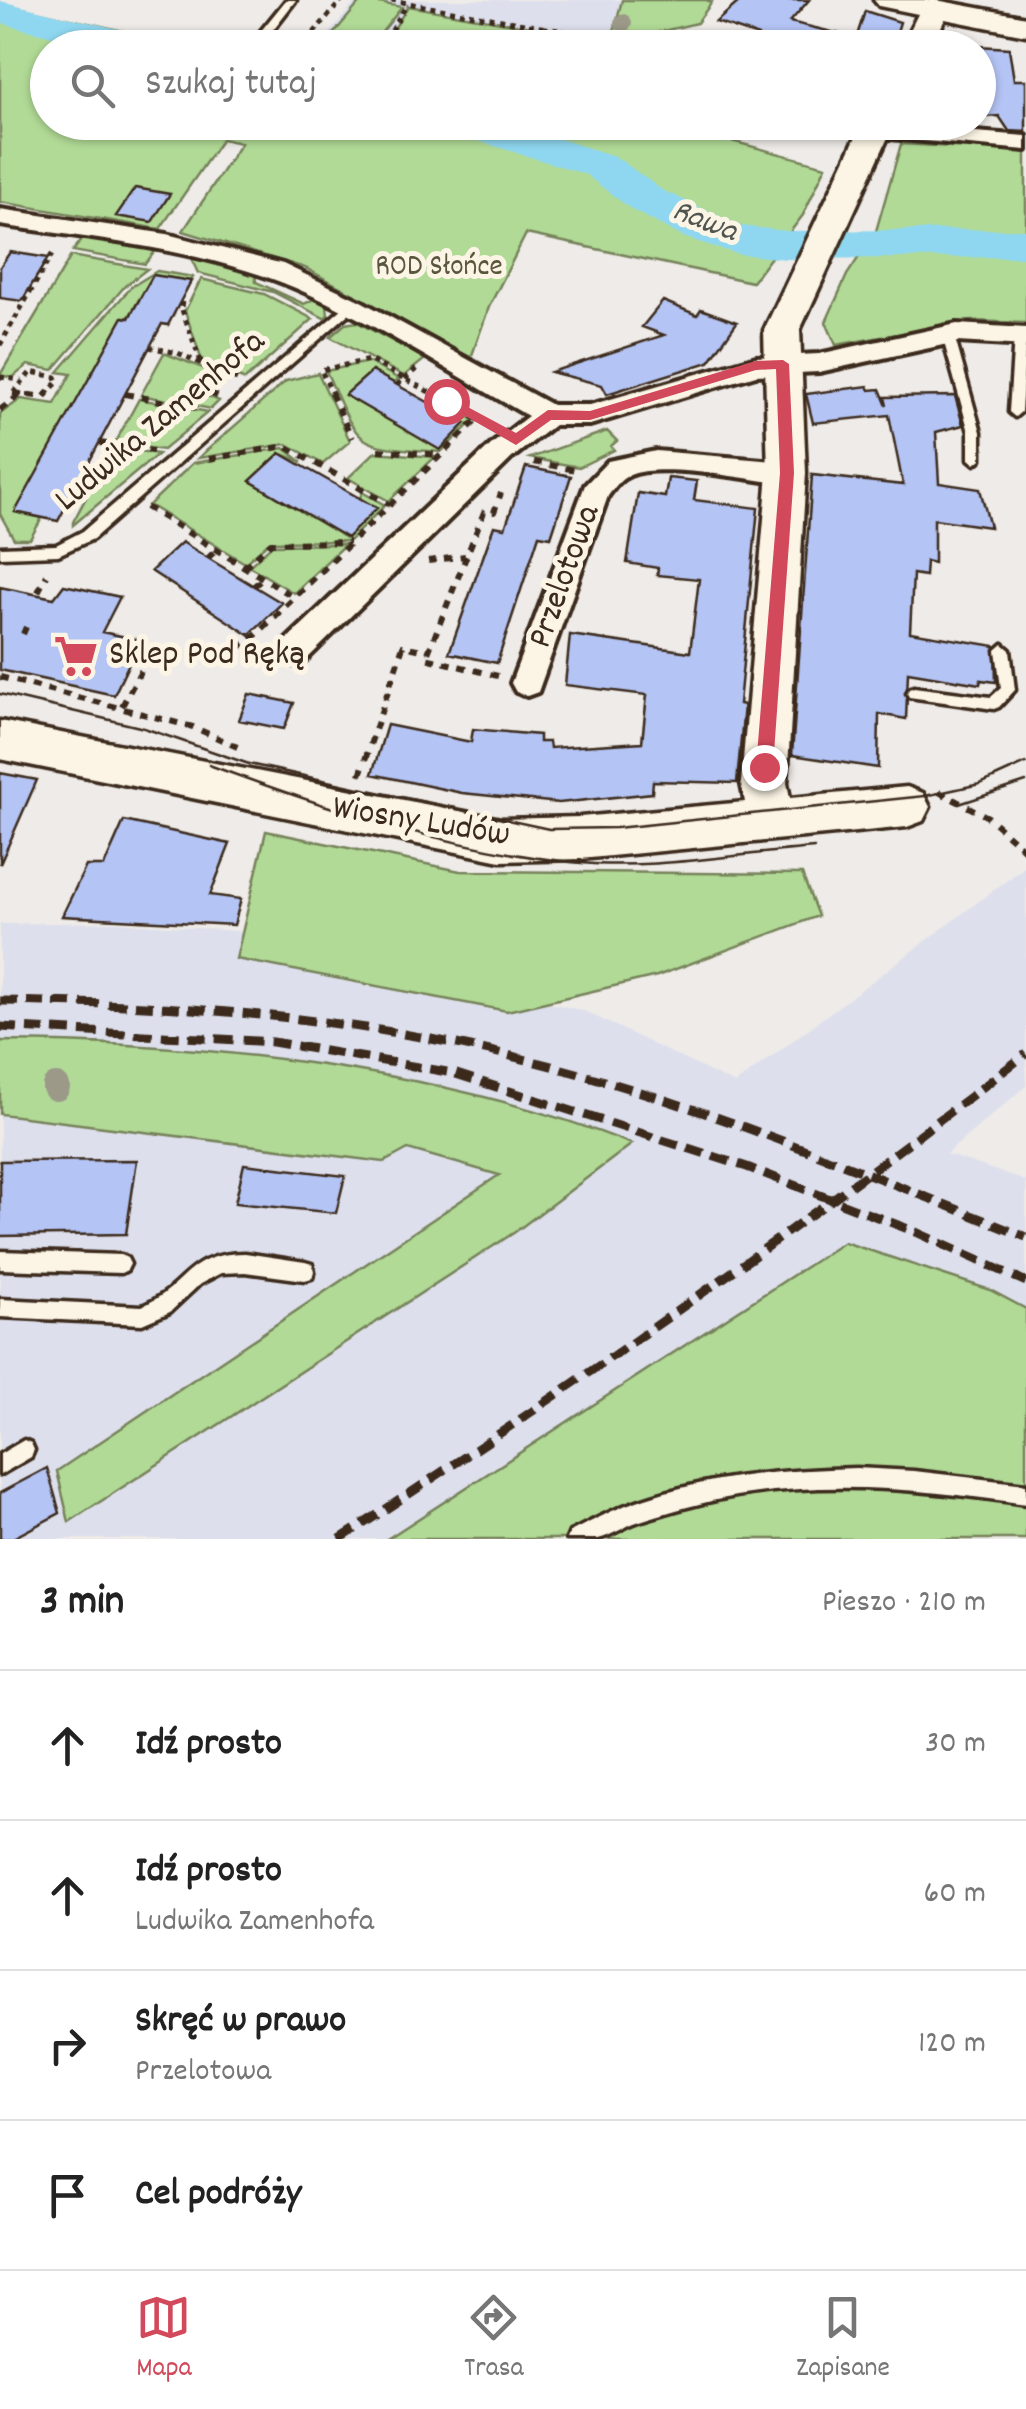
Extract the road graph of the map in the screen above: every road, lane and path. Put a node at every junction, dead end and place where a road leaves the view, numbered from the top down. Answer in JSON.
{"nodes":[{"id":1,"x":291,"y":0,"type":"edge"},
{"id":2,"x":342,"y":0,"type":"edge"},
{"id":3,"x":391,"y":0,"type":"edge"},
{"id":4,"x":889,"y":0,"type":"edge"},
{"id":5,"x":406,"y":4,"type":"junction"},
{"id":6,"x":934,"y":11,"type":"junction"},
{"id":7,"x":1026,"y":26,"type":"edge"},
{"id":8,"x":546,"y":28,"type":"joint"},
{"id":9,"x":267,"y":30,"type":"edge"},
{"id":10,"x":317,"y":30,"type":"edge"},
{"id":11,"x":392,"y":30,"type":"edge"},
{"id":12,"x":558,"y":30,"type":"edge"},
{"id":13,"x":925,"y":30,"type":"edge"},
{"id":14,"x":871,"y":140,"type":"edge"},
{"id":15,"x":996,"y":140,"type":"edge"},
{"id":16,"x":1026,"y":143,"type":"edge"},
{"id":17,"x":0,"y":216,"type":"edge"},
{"id":18,"x":54,"y":251,"type":"dead end"},
{"id":19,"x":182,"y":306,"type":"dead end"},
{"id":20,"x":350,"y":306,"type":"junction"},
{"id":21,"x":3,"y":320,"type":"dead end"},
{"id":22,"x":14,"y":322,"type":"junction"},
{"id":23,"x":948,"y":335,"type":"junction"},
{"id":24,"x":1023,"y":336,"type":"edge"},
{"id":25,"x":0,"y":345,"type":"edge"},
{"id":26,"x":149,"y":348,"type":"dead end"},
{"id":27,"x":201,"y":363,"type":"junction"},
{"id":28,"x":783,"y":364,"type":"junction"},
{"id":29,"x":0,"y":377,"type":"edge"},
{"id":30,"x":20,"y":380,"type":"junction"},
{"id":31,"x":266,"y":381,"type":"junction"},
{"id":32,"x":22,"y":394,"type":"junction"},
{"id":33,"x":125,"y":394,"type":"dead end"},
{"id":34,"x":0,"y":410,"type":"edge"},
{"id":35,"x":213,"y":411,"type":"dead end"},
{"id":36,"x":1015,"y":412,"type":"dead end"},
{"id":37,"x":548,"y":415,"type":"junction"},
{"id":38,"x":478,"y":419,"type":"junction"},
{"id":39,"x":352,"y":438,"type":"dead end"},
{"id":40,"x":100,"y":442,"type":"dead end"},
{"id":41,"x":378,"y":450,"type":"dead end"},
{"id":42,"x":525,"y":451,"type":"junction"},
{"id":43,"x":441,"y":455,"type":"junction"},
{"id":44,"x":179,"y":458,"type":"junction"},
{"id":45,"x":975,"y":459,"type":"dead end"},
{"id":46,"x":311,"y":460,"type":"junction"},
{"id":47,"x":588,"y":464,"type":"dead end"},
{"id":48,"x":304,"y":467,"type":"dead end"},
{"id":49,"x":787,"y":473,"type":"junction"},
{"id":50,"x":506,"y":478,"type":"dead end"},
{"id":51,"x":358,"y":487,"type":"junction"},
{"id":52,"x":351,"y":494,"type":"dead end"},
{"id":53,"x":72,"y":496,"type":"dead end"},
{"id":54,"x":84,"y":498,"type":"dead end"},
{"id":55,"x":133,"y":499,"type":"junction"},
{"id":56,"x":390,"y":505,"type":"junction"},
{"id":57,"x":351,"y":542,"type":"junction"},
{"id":58,"x":216,"y":550,"type":"junction"},
{"id":59,"x":0,"y":552,"type":"edge"},
{"id":60,"x":466,"y":556,"type":"junction"},
{"id":61,"x":208,"y":558,"type":"dead end"},
{"id":62,"x":417,"y":563,"type":"dead end"},
{"id":63,"x":244,"y":567,"type":"junction"},
{"id":64,"x":47,"y":576,"type":"dead end"},
{"id":65,"x":263,"y":578,"type":"junction"},
{"id":66,"x":254,"y":586,"type":"dead end"},
{"id":67,"x":38,"y":592,"type":"dead end"},
{"id":68,"x":294,"y":597,"type":"junction"},
{"id":69,"x":1004,"y":650,"type":"dead end"},
{"id":70,"x":294,"y":652,"type":"dead end"},
{"id":71,"x":427,"y":652,"type":"junction"},
{"id":72,"x":527,"y":684,"type":"joint"},
{"id":73,"x":914,"y":694,"type":"dead end"},
{"id":74,"x":122,"y":706,"type":"dead end"},
{"id":75,"x":0,"y":740,"type":"edge"},
{"id":76,"x":360,"y":775,"type":"dead end"},
{"id":77,"x":907,"y":807,"type":"dead end"},
{"id":78,"x":988,"y":816,"type":"dead end"},
{"id":79,"x":772,"y":818,"type":"junction"},
{"id":80,"x":1026,"y":852,"type":"edge"},
{"id":81,"x":0,"y":1260,"type":"edge"},
{"id":82,"x":121,"y":1264,"type":"dead end"},
{"id":83,"x":305,"y":1272,"type":"dead end"},
{"id":84,"x":0,"y":1308,"type":"edge"},
{"id":85,"x":24,"y":1450,"type":"dead end"},
{"id":86,"x":0,"y":1465,"type":"edge"},
{"id":87,"x":1026,"y":1494,"type":"edge"},
{"id":88,"x":577,"y":1539,"type":"edge"}],
"edges":[{"from":1,"to":9,"type":"lane"},
{"from":2,"to":10,"type":"path"},
{"from":3,"to":5,"type":"path"},
{"from":4,"to":6,"type":"street"},
{"from":5,"to":8,"type":"path"},
{"from":5,"to":11,"type":"path"},
{"from":6,"to":7,"type":"street"},
{"from":6,"to":13,"type":"street"},
{"from":8,"to":12,"type":"path"},
{"from":14,"to":28,"type":"street"},
{"from":15,"to":16,"type":"street"},
{"from":17,"to":20,"type":"street"},
{"from":18,"to":22,"type":"path"},
{"from":19,"to":27,"type":"path"},
{"from":20,"to":31,"type":"lane","name":"Ludwika Zamenhofa"},
{"from":20,"to":37,"type":"street"},
{"from":21,"to":22,"type":"path"},
{"from":22,"to":25,"type":"path"},
{"from":23,"to":24,"type":"street"},
{"from":23,"to":28,"type":"street"},
{"from":23,"to":45,"type":"lane"},
{"from":24,"to":36,"type":"lane"},
{"from":26,"to":27,"type":"path"},
{"from":27,"to":31,"type":"path"},
{"from":28,"to":37,"type":"street"},
{"from":28,"to":49,"type":"street"},
{"from":29,"to":30,"type":"path"},
{"from":30,"to":32,"type":"path"},
{"from":30,"to":32,"type":"path"},
{"from":31,"to":44,"type":"lane","name":"Ludwika Zamenhofa"},
{"from":32,"to":34,"type":"path"},
{"from":33,"to":35,"type":"path"},
{"from":37,"to":42,"type":"street"},
{"from":38,"to":39,"type":"path"},
{"from":38,"to":42,"type":"path"},
{"from":38,"to":43,"type":"path"},
{"from":40,"to":44,"type":"path"},
{"from":41,"to":43,"type":"path"},
{"from":42,"to":47,"type":"path"},
{"from":42,"to":70,"type":"street"},
{"from":43,"to":56,"type":"path"},
{"from":44,"to":46,"type":"path"},
{"from":44,"to":55,"type":"lane","name":"Ludwika Zamenhofa"},
{"from":46,"to":48,"type":"path"},
{"from":46,"to":51,"type":"path"},
{"from":49,"to":72,"type":"street","name":"Przelotowa"},
{"from":49,"to":79,"type":"street"},
{"from":50,"to":60,"type":"path"},
{"from":51,"to":52,"type":"path"},
{"from":51,"to":56,"type":"path"},
{"from":53,"to":54,"type":"path"},
{"from":55,"to":58,"type":"path"},
{"from":55,"to":59,"type":"lane","name":"Ludwika Zamenhofa"},
{"from":56,"to":57,"type":"path"},
{"from":57,"to":63,"type":"path"},
{"from":57,"to":68,"type":"path"},
{"from":58,"to":61,"type":"path"},
{"from":58,"to":63,"type":"path"},
{"from":60,"to":62,"type":"path"},
{"from":60,"to":71,"type":"path"},
{"from":63,"to":65,"type":"path"},
{"from":64,"to":67,"type":"path"},
{"from":65,"to":66,"type":"path"},
{"from":65,"to":68,"type":"path"},
{"from":68,"to":74,"type":"path"},
{"from":69,"to":73,"type":"lane"},
{"from":71,"to":72,"type":"path"},
{"from":71,"to":76,"type":"path"},
{"from":75,"to":79,"type":"street","name":"Wiosny Ludów"},
{"from":77,"to":79,"type":"street","name":"Wiosny Ludów"},
{"from":78,"to":80,"type":"path"},
{"from":81,"to":82,"type":"lane"},
{"from":83,"to":84,"type":"lane"},
{"from":85,"to":86,"type":"lane"},
{"from":87,"to":88,"type":"lane"}]}
